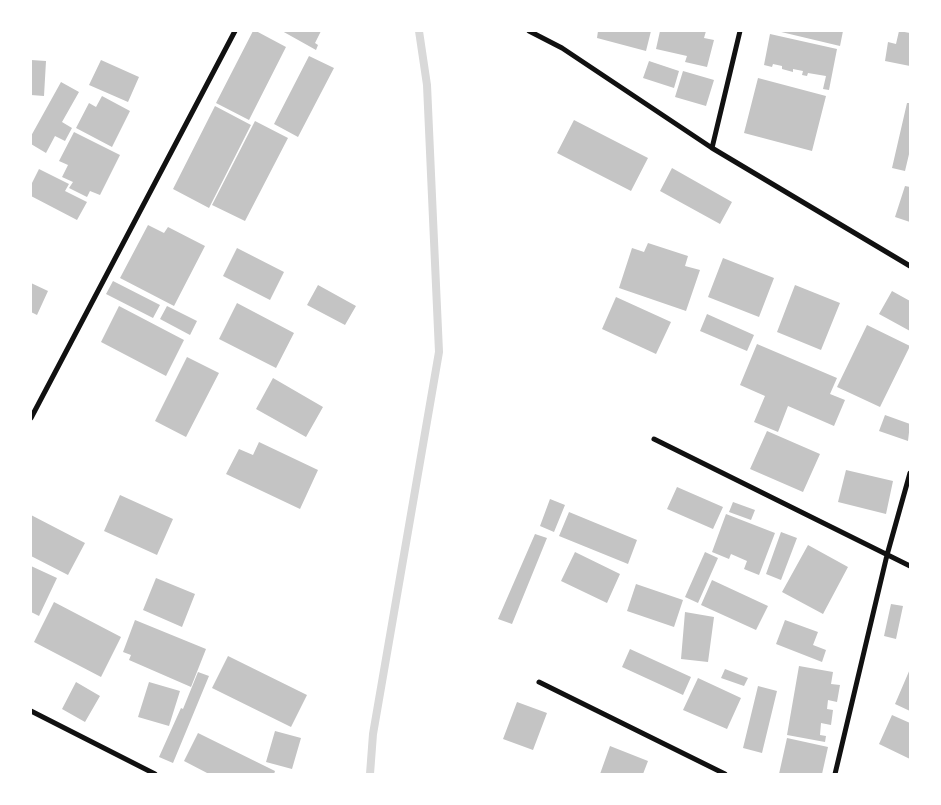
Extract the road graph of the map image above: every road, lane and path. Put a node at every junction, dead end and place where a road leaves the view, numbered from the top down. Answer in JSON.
{"nodes":[{"id":1,"x":235,"y":31,"type":"edge"},
{"id":2,"x":529,"y":31,"type":"edge"},
{"id":3,"x":740,"y":31,"type":"edge"},
{"id":4,"x":712,"y":148,"type":"junction"},
{"id":5,"x":910,"y":266,"type":"edge"},
{"id":6,"x":31,"y":401,"type":"edge"},
{"id":7,"x":38,"y":405,"type":"junction"},
{"id":8,"x":31,"y":418,"type":"edge"},
{"id":9,"x":654,"y":439,"type":"dead end"},
{"id":10,"x":910,"y":473,"type":"edge"},
{"id":11,"x":887,"y":555,"type":"junction"},
{"id":12,"x":910,"y":566,"type":"edge"},
{"id":13,"x":539,"y":682,"type":"dead end"},
{"id":14,"x":31,"y":711,"type":"edge"},
{"id":15,"x":154,"y":774,"type":"edge"},
{"id":16,"x":725,"y":774,"type":"edge"},
{"id":17,"x":834,"y":774,"type":"edge"}],
"edges":[{"from":1,"to":7,"type":"street"},
{"from":2,"to":4,"type":"street"},
{"from":3,"to":4,"type":"street"},
{"from":4,"to":5,"type":"street"},
{"from":6,"to":7,"type":"street"},
{"from":7,"to":8,"type":"street"},
{"from":9,"to":11,"type":"street"},
{"from":10,"to":11,"type":"street"},
{"from":11,"to":12,"type":"street"},
{"from":11,"to":17,"type":"street"},
{"from":13,"to":16,"type":"street"},
{"from":14,"to":15,"type":"street"}]}
